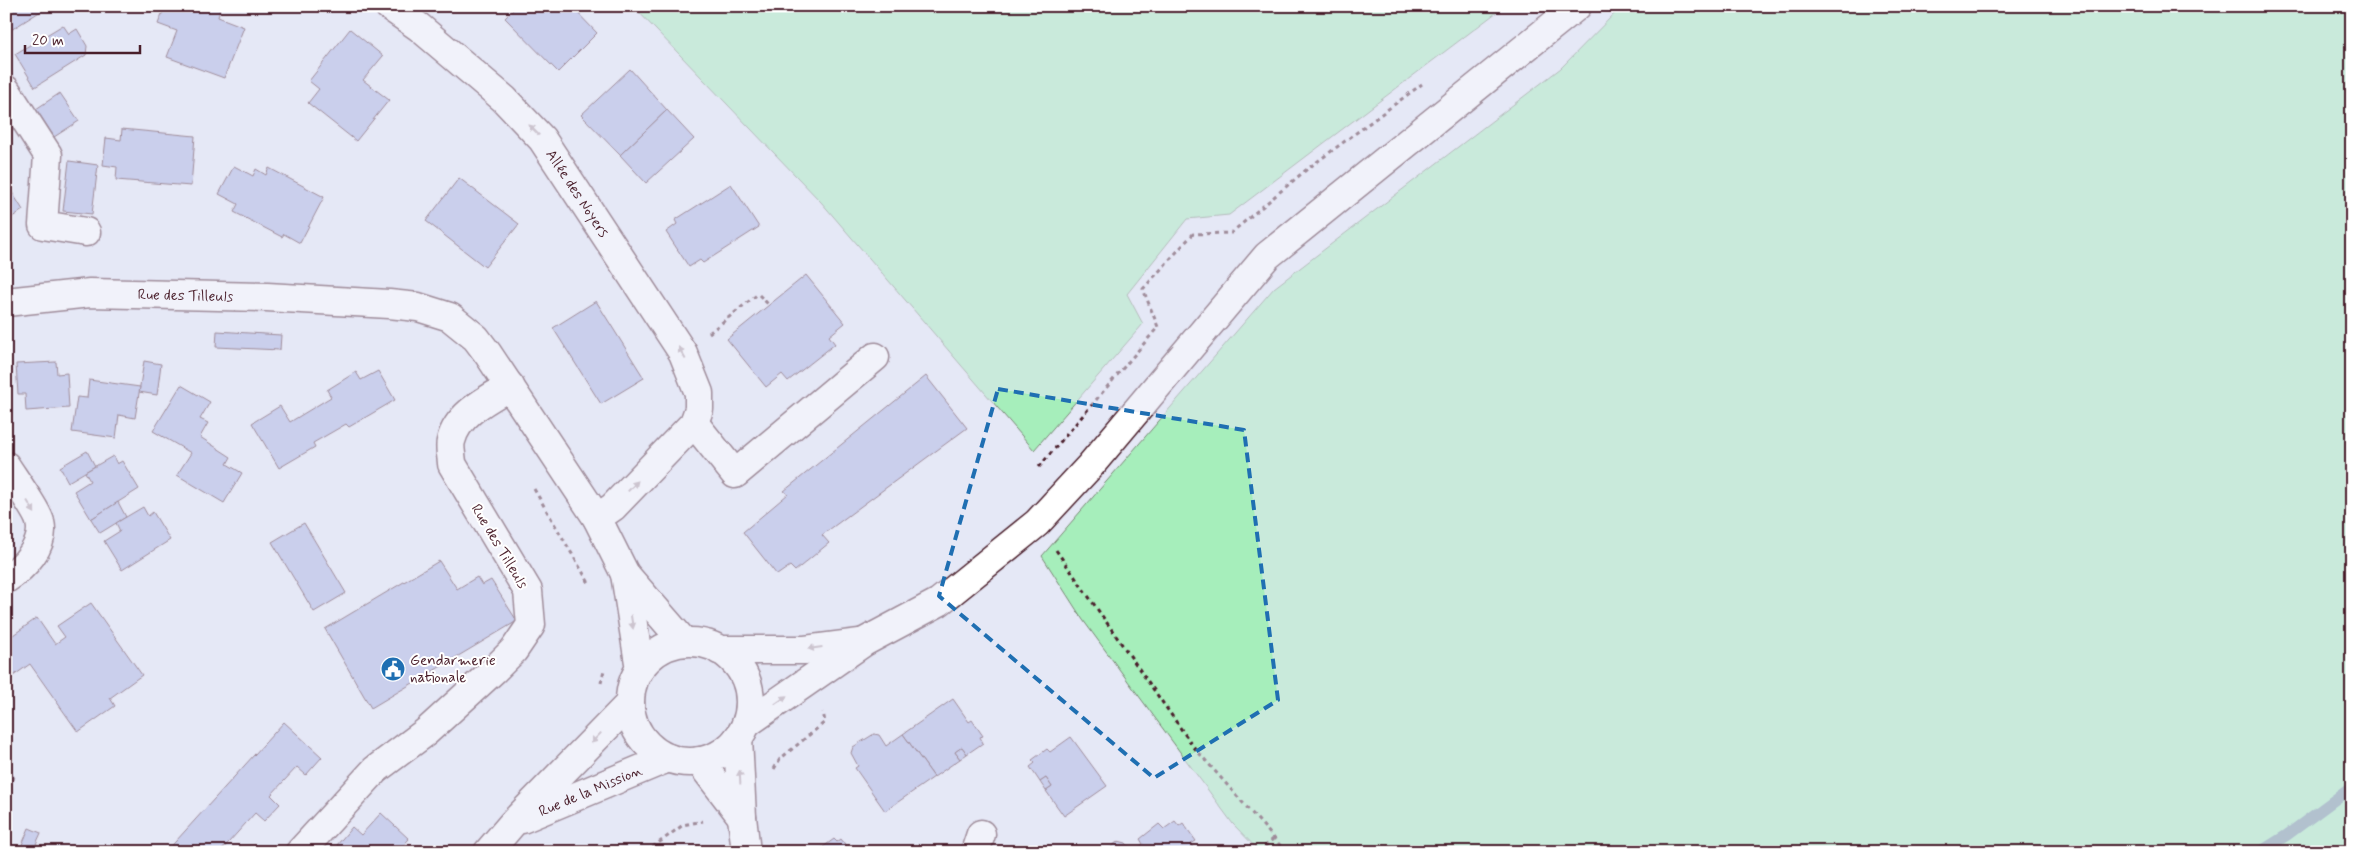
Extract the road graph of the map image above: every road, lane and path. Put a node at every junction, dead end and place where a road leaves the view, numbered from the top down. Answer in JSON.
{"nodes":[{"id":1,"x":390,"y":6,"type":"edge"},
{"id":2,"x":1577,"y":6,"type":"edge"},
{"id":3,"x":6,"y":90,"type":"edge"},
{"id":4,"x":86,"y":232,"type":"dead end"},
{"id":5,"x":6,"y":302,"type":"edge"},
{"id":6,"x":768,"y":306,"type":"dead end"},
{"id":7,"x":683,"y":354,"type":"junction"},
{"id":8,"x":875,"y":358,"type":"dead end"},
{"id":9,"x":510,"y":386,"type":"junction"},
{"id":10,"x":694,"y":423,"type":"junction"},
{"id":11,"x":6,"y":466,"type":"edge"},
{"id":12,"x":596,"y":518,"type":"junction"},
{"id":13,"x":1037,"y":523,"type":"junction"},
{"id":14,"x":625,"y":574,"type":"junction"},
{"id":15,"x":6,"y":579,"type":"edge"},
{"id":16,"x":684,"y":642,"type":"junction"},
{"id":17,"x":864,"y":642,"type":"junction"},
{"id":18,"x":719,"y":650,"type":"junction"},
{"id":19,"x":640,"y":669,"type":"junction"},
{"id":20,"x":816,"y":676,"type":"junction"},
{"id":21,"x":630,"y":703,"type":"junction"},
{"id":22,"x":742,"y":731,"type":"junction"},
{"id":23,"x":668,"y":758,"type":"junction"},
{"id":24,"x":699,"y":761,"type":"junction"},
{"id":25,"x":771,"y":774,"type":"dead end"},
{"id":26,"x":742,"y":817,"type":"junction"},
{"id":27,"x":512,"y":824,"type":"junction"},
{"id":28,"x":1273,"y":839,"type":"junction"},
{"id":29,"x":300,"y":852,"type":"edge"},
{"id":30,"x":488,"y":852,"type":"edge"},
{"id":31,"x":646,"y":852,"type":"edge"},
{"id":32,"x":746,"y":852,"type":"edge"},
{"id":33,"x":1259,"y":852,"type":"edge"},
{"id":34,"x":1286,"y":852,"type":"edge"}],
"edges":[{"from":7,"to":1,"type":"street","name":"Allée des Noyers","one_way":true},
{"from":2,"to":13,"type":"street"},
{"from":3,"to":4,"type":"street"},
{"from":5,"to":9,"type":"street","name":"Rue des Tilleuls"},
{"from":6,"to":7,"type":"path"},
{"from":7,"to":10,"type":"street","name":"Allée des Noyers"},
{"from":8,"to":10,"type":"street"},
{"from":9,"to":12,"type":"street","name":"Rue des Tilleuls"},
{"from":9,"to":29,"type":"street","name":"Rue des Tilleuls"},
{"from":12,"to":10,"type":"street","one_way":true},
{"from":11,"to":15,"type":"street","one_way":true},
{"from":12,"to":14,"type":"street","name":"Rue des Tilleuls"},
{"from":13,"to":17,"type":"street"},
{"from":13,"to":28,"type":"path"},
{"from":14,"to":16,"type":"street","name":"Rue des Tilleuls"},
{"from":14,"to":19,"type":"street","name":"Rue des Tilleuls","one_way":true},
{"from":16,"to":18,"type":"street"},
{"from":16,"to":19,"type":"street"},
{"from":17,"to":18,"type":"street","one_way":true},
{"from":17,"to":20,"type":"street"},
{"from":18,"to":22,"type":"street"},
{"from":19,"to":21,"type":"street"},
{"from":22,"to":20,"type":"street","one_way":true},
{"from":20,"to":25,"type":"path"},
{"from":21,"to":23,"type":"street"},
{"from":21,"to":27,"type":"street","name":"Rue de la Mission","one_way":true},
{"from":22,"to":24,"type":"street"},
{"from":26,"to":22,"type":"street","one_way":true},
{"from":23,"to":24,"type":"street"},
{"from":23,"to":27,"type":"street","name":"Rue de la Mission"},
{"from":24,"to":26,"type":"street"},
{"from":26,"to":31,"type":"path"},
{"from":26,"to":32,"type":"street"},
{"from":27,"to":30,"type":"street","name":"Rue de la Mission"},
{"from":28,"to":33,"type":"path"},
{"from":28,"to":34,"type":"path"}]}
